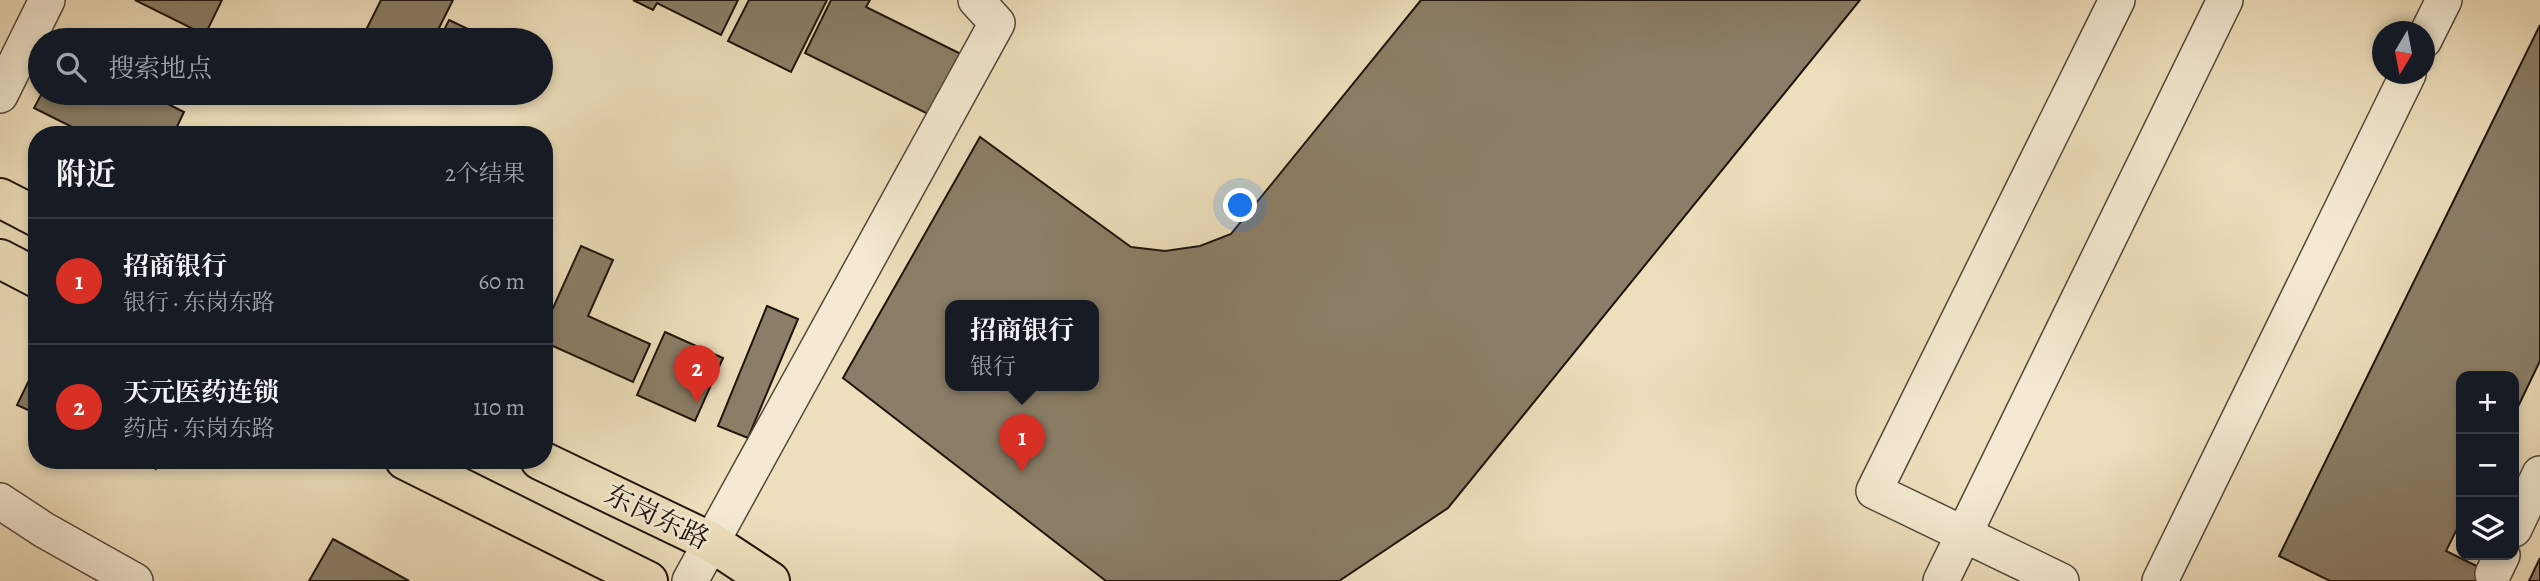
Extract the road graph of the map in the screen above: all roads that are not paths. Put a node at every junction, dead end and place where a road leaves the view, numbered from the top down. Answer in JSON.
{"nodes":[{"id":1,"x":47,"y":0,"type":"edge"},
{"id":2,"x":976,"y":0,"type":"edge"},
{"id":3,"x":2116,"y":0,"type":"edge"},
{"id":4,"x":2225,"y":0,"type":"edge"},
{"id":5,"x":2444,"y":0,"type":"edge"},
{"id":6,"x":2434,"y":21,"type":"edge"},
{"id":7,"x":33,"y":28,"type":"edge"},
{"id":8,"x":28,"y":38,"type":"edge"},
{"id":9,"x":2403,"y":84,"type":"edge"},
{"id":10,"x":0,"y":94,"type":"edge"},
{"id":11,"x":0,"y":198,"type":"edge"},
{"id":12,"x":28,"y":212,"type":"edge"},
{"id":13,"x":0,"y":259,"type":"edge"},
{"id":14,"x":28,"y":273,"type":"edge"},
{"id":15,"x":553,"y":466,"type":"edge"},
{"id":16,"x":423,"y":469,"type":"edge"},
{"id":17,"x":2540,"y":474,"type":"edge"},
{"id":18,"x":0,"y":501,"type":"edge"},
{"id":19,"x":2519,"y":518,"type":"edge"},
{"id":20,"x":1963,"y":536,"type":"junction"},
{"id":21,"x":711,"y":542,"type":"junction"},
{"id":22,"x":135,"y":581,"type":"edge"},
{"id":23,"x":648,"y":581,"type":"edge"},
{"id":24,"x":690,"y":581,"type":"edge"},
{"id":25,"x":771,"y":581,"type":"edge"},
{"id":26,"x":1941,"y":581,"type":"edge"},
{"id":27,"x":2061,"y":581,"type":"edge"},
{"id":28,"x":2160,"y":581,"type":"edge"}],
"edges":[{"from":1,"to":7,"type":"street"},
{"from":2,"to":21,"type":"street"},
{"from":3,"to":20,"type":"street"},
{"from":4,"to":20,"type":"street"},
{"from":5,"to":6,"type":"street"},
{"from":8,"to":10,"type":"street"},
{"from":9,"to":28,"type":"street"},
{"from":11,"to":12,"type":"main road"},
{"from":13,"to":14,"type":"main road"},
{"from":15,"to":21,"type":"main road","name":"东岗东路"},
{"from":16,"to":23,"type":"main road"},
{"from":17,"to":19,"type":"street"},
{"from":18,"to":22,"type":"street"},
{"from":20,"to":26,"type":"street"},
{"from":20,"to":27,"type":"street"},
{"from":21,"to":24,"type":"street"},
{"from":21,"to":25,"type":"main road","name":"东岗东路"}]}
